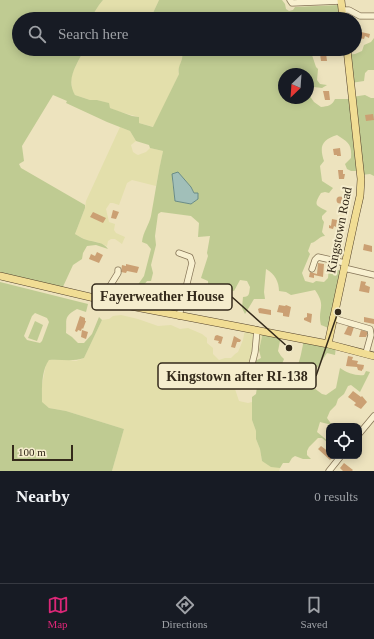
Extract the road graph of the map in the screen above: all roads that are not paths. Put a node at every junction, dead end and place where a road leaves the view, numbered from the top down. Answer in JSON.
{"nodes":[{"id":1,"x":290,"y":0,"type":"edge"},
{"id":2,"x":341,"y":0,"type":"edge"},
{"id":3,"x":342,"y":10,"type":"joint"},
{"id":4,"x":352,"y":12,"type":"edge"},
{"id":5,"x":362,"y":16,"type":"edge"},
{"id":6,"x":374,"y":16,"type":"edge"},
{"id":7,"x":347,"y":56,"type":"edge"},
{"id":8,"x":178,"y":254,"type":"dead end"},
{"id":9,"x":344,"y":266,"type":"junction"},
{"id":10,"x":312,"y":269,"type":"dead end"},
{"id":11,"x":118,"y":270,"type":"dead end"},
{"id":12,"x":374,"y":275,"type":"edge"},
{"id":13,"x":0,"y":276,"type":"edge"},
{"id":14,"x":103,"y":300,"type":"junction"},
{"id":15,"x":179,"y":316,"type":"junction"},
{"id":16,"x":333,"y":317,"type":"junction"},
{"id":17,"x":257,"y":330,"type":"junction"},
{"id":18,"x":328,"y":344,"type":"junction"},
{"id":19,"x":366,"y":353,"type":"junction"},
{"id":20,"x":374,"y":356,"type":"edge"},
{"id":21,"x":247,"y":384,"type":"dead end"},
{"id":22,"x":374,"y":416,"type":"edge"},
{"id":23,"x":362,"y":430,"type":"edge"},
{"id":24,"x":339,"y":459,"type":"edge"},
{"id":25,"x":329,"y":471,"type":"edge"}],
"edges":[{"from":1,"to":2,"type":"street"},
{"from":2,"to":3,"type":"main road"},
{"from":3,"to":4,"type":"street"},
{"from":5,"to":6,"type":"street"},
{"from":7,"to":9,"type":"main road","name":"Kingstown Road"},
{"from":8,"to":15,"type":"street"},
{"from":9,"to":10,"type":"street"},
{"from":9,"to":12,"type":"street"},
{"from":9,"to":16,"type":"main road","name":"Kingstown Road"},
{"from":11,"to":14,"type":"street"},
{"from":13,"to":14,"type":"main road"},
{"from":14,"to":15,"type":"main road"},
{"from":15,"to":17,"type":"main road"},
{"from":16,"to":18,"type":"main road","name":"Kingstown Road"},
{"from":16,"to":19,"type":"street"},
{"from":17,"to":18,"type":"main road"},
{"from":17,"to":21,"type":"street"},
{"from":18,"to":19,"type":"main road"},
{"from":19,"to":20,"type":"main road"},
{"from":22,"to":23,"type":"street"},
{"from":24,"to":25,"type":"street"}]}
